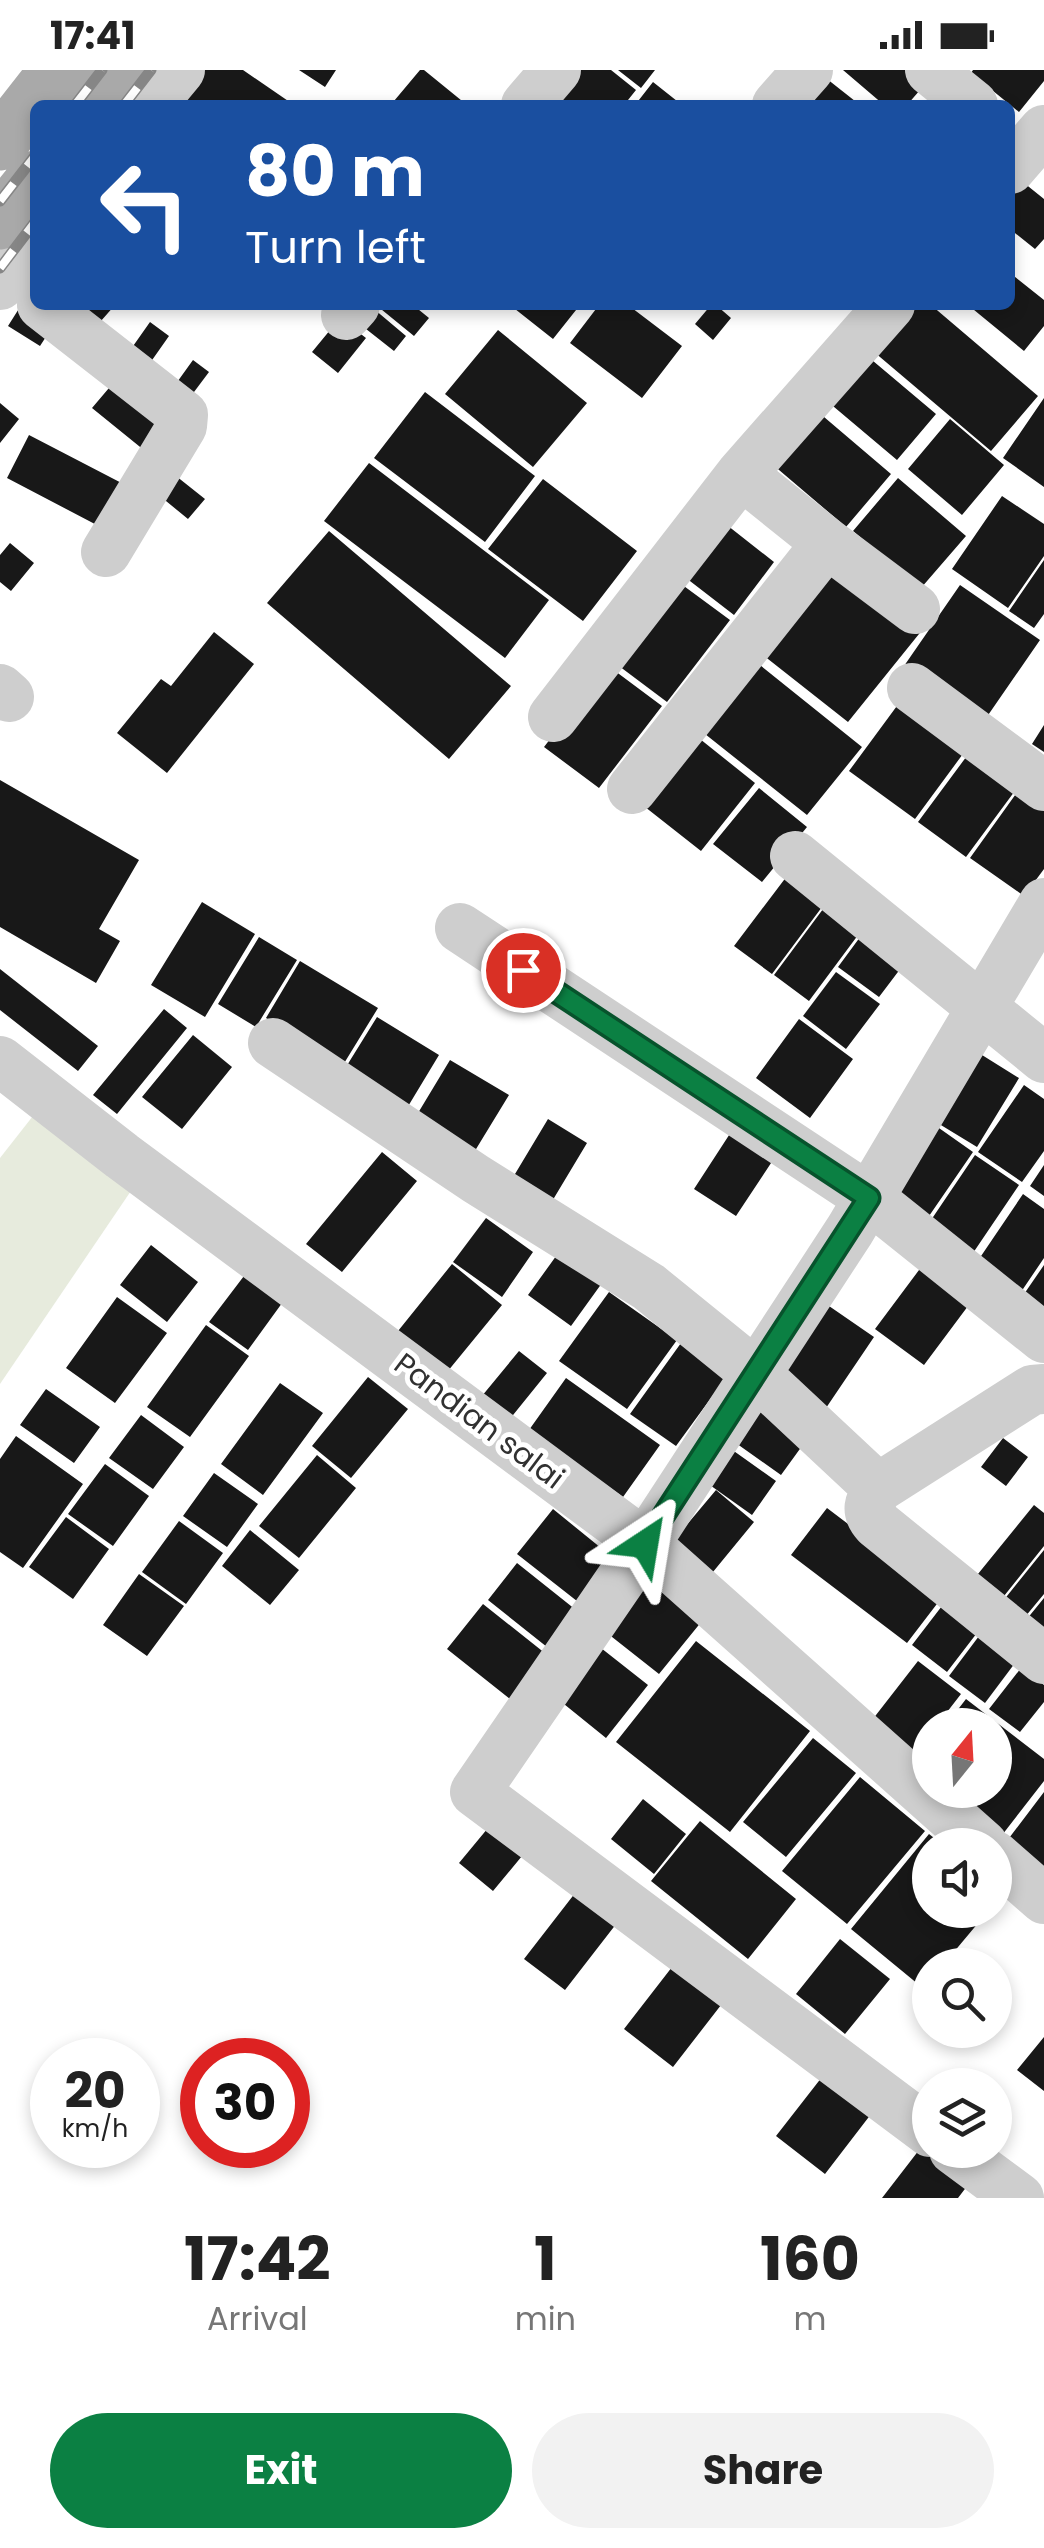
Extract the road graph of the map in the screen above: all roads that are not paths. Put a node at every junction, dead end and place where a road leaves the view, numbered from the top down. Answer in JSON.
{"nodes":[{"id":1,"x":57,"y":70,"type":"edge"},
{"id":2,"x":119,"y":70,"type":"edge"},
{"id":3,"x":180,"y":70,"type":"edge"},
{"id":4,"x":556,"y":70,"type":"edge"},
{"id":5,"x":808,"y":70,"type":"edge"},
{"id":6,"x":930,"y":70,"type":"edge"},
{"id":7,"x":47,"y":100,"type":"edge"},
{"id":8,"x":96,"y":100,"type":"edge"},
{"id":9,"x":154,"y":100,"type":"edge"},
{"id":10,"x":530,"y":100,"type":"edge"},
{"id":11,"x":781,"y":100,"type":"edge"},
{"id":12,"x":968,"y":100,"type":"edge"},
{"id":13,"x":30,"y":152,"type":"edge"},
{"id":14,"x":20,"y":182,"type":"edge"},
{"id":15,"x":58,"y":310,"type":"edge"},
{"id":16,"x":886,"y":310,"type":"edge"},
{"id":17,"x":741,"y":474,"type":"junction"},
{"id":18,"x":828,"y":542,"type":"junction"},
{"id":19,"x":106,"y":552,"type":"dead end"},
{"id":20,"x":916,"y":609,"type":"dead end"},
{"id":21,"x":912,"y":688,"type":"dead end"},
{"id":22,"x":552,"y":717,"type":"dead end"},
{"id":23,"x":1044,"y":786,"type":"edge"},
{"id":24,"x":632,"y":789,"type":"dead end"},
{"id":25,"x":795,"y":856,"type":"dead end"},
{"id":26,"x":1044,"y":903,"type":"edge"},
{"id":27,"x":460,"y":928,"type":"dead end"},
{"id":28,"x":982,"y":1007,"type":"junction"},
{"id":29,"x":273,"y":1043,"type":"dead end"},
{"id":30,"x":1044,"y":1058,"type":"edge"},
{"id":31,"x":0,"y":1061,"type":"edge"},
{"id":32,"x":869,"y":1198,"type":"junction"},
{"id":33,"x":1044,"y":1338,"type":"edge"},
{"id":34,"x":755,"y":1372,"type":"junction"},
{"id":35,"x":1044,"y":1390,"type":"edge"},
{"id":36,"x":878,"y":1488,"type":"junction"},
{"id":37,"x":645,"y":1544,"type":"junction"},
{"id":38,"x":1044,"y":1659,"type":"edge"},
{"id":39,"x":964,"y":1828,"type":"edge"},
{"id":40,"x":1012,"y":1871,"type":"edge"},
{"id":41,"x":1044,"y":1899,"type":"edge"},
{"id":42,"x":912,"y":2119,"type":"edge"},
{"id":43,"x":978,"y":2168,"type":"edge"},
{"id":44,"x":1019,"y":2198,"type":"edge"}],
"edges":[{"from":1,"to":7,"type":"main road"},
{"from":2,"to":8,"type":"main road"},
{"from":3,"to":9,"type":"street"},
{"from":4,"to":10,"type":"street"},
{"from":5,"to":11,"type":"street"},
{"from":6,"to":12,"type":"street"},
{"from":13,"to":14,"type":"main road"},
{"from":15,"to":19,"type":"street"},
{"from":16,"to":17,"type":"street"},
{"from":17,"to":18,"type":"street"},
{"from":17,"to":22,"type":"street"},
{"from":18,"to":20,"type":"street"},
{"from":18,"to":24,"type":"street"},
{"from":21,"to":23,"type":"street"},
{"from":25,"to":28,"type":"street"},
{"from":26,"to":28,"type":"street"},
{"from":27,"to":32,"type":"street"},
{"from":28,"to":30,"type":"street"},
{"from":28,"to":32,"type":"street"},
{"from":29,"to":34,"type":"street"},
{"from":31,"to":37,"type":"street","name":"Pandian salai"},
{"from":32,"to":33,"type":"street"},
{"from":32,"to":34,"type":"street"},
{"from":34,"to":36,"type":"street"},
{"from":34,"to":37,"type":"street"},
{"from":35,"to":36,"type":"street"},
{"from":36,"to":38,"type":"street"},
{"from":37,"to":39,"type":"street","name":"Pandian salai"},
{"from":37,"to":42,"type":"street"},
{"from":40,"to":41,"type":"street"},
{"from":43,"to":44,"type":"street"}]}
